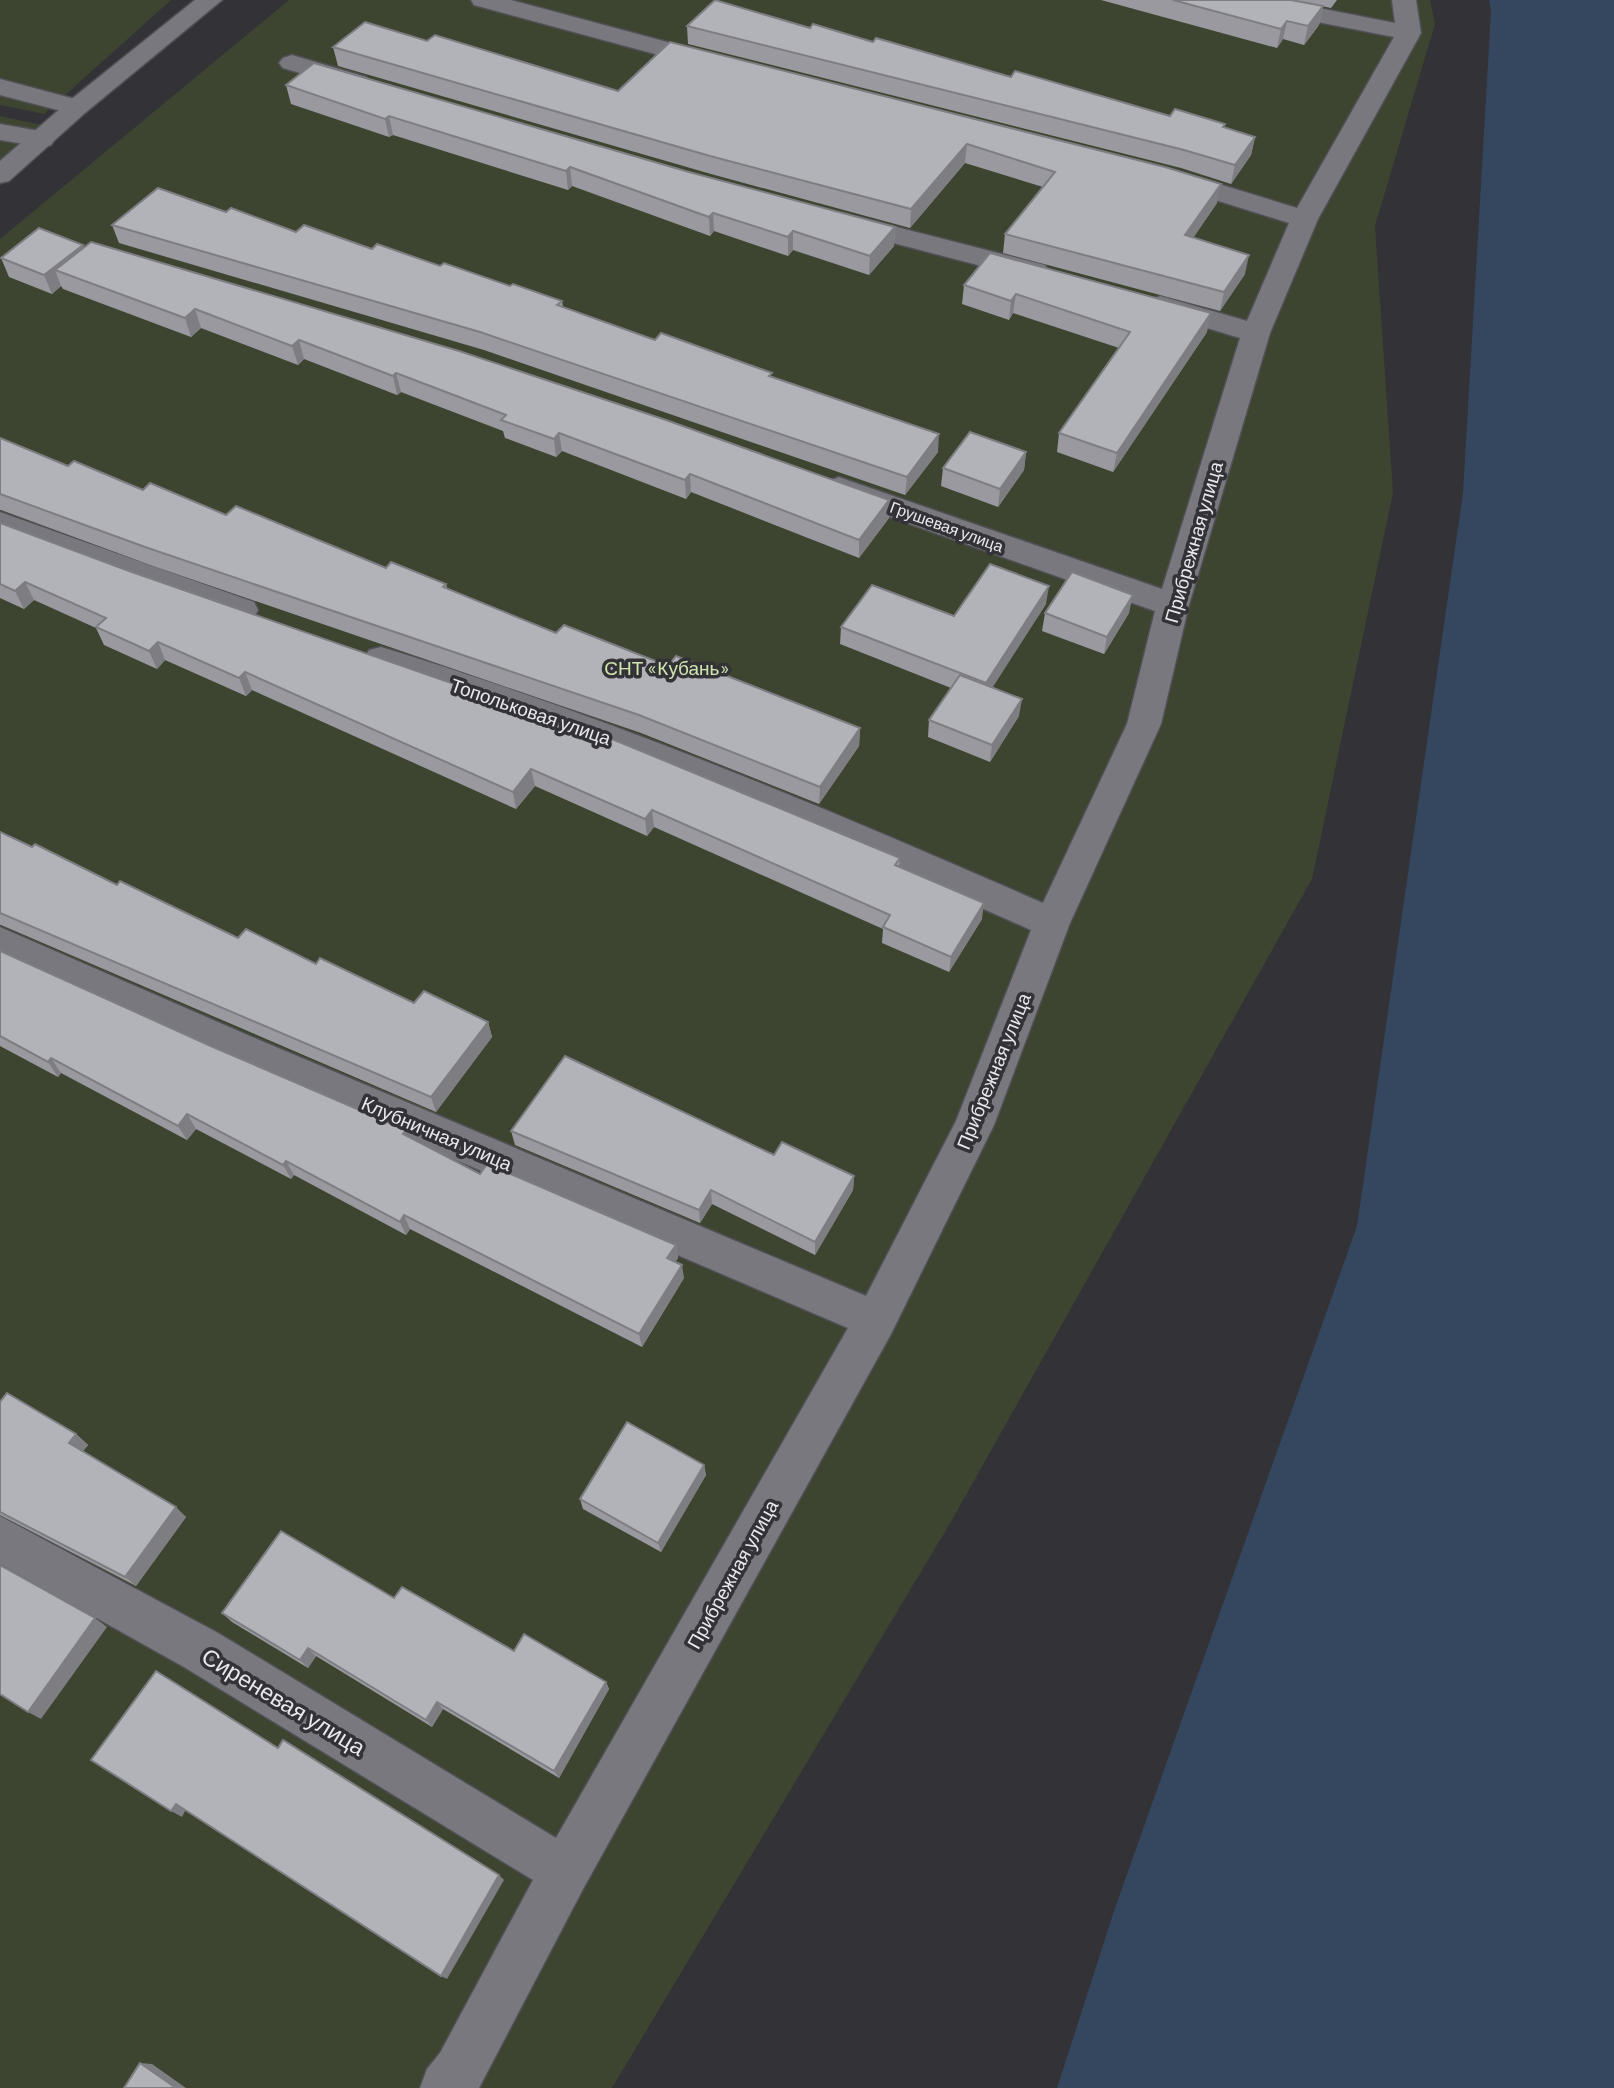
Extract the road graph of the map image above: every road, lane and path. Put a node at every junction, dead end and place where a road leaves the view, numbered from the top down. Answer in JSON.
{"nodes":[{"id":1,"x":210,"y":0,"type":"edge"},
{"id":2,"x":483,"y":0,"type":"edge"},
{"id":3,"x":1241,"y":0,"type":"edge"},
{"id":4,"x":1406,"y":17,"type":"edge"},
{"id":5,"x":292,"y":62,"type":"dead end"},
{"id":6,"x":739,"y":69,"type":"edge"},
{"id":7,"x":0,"y":87,"type":"edge"},
{"id":8,"x":382,"y":89,"type":"edge"},
{"id":9,"x":76,"y":107,"type":"junction"},
{"id":10,"x":0,"y":132,"type":"edge"},
{"id":11,"x":42,"y":139,"type":"junction"},
{"id":12,"x":1145,"y":171,"type":"edge"},
{"id":13,"x":0,"y":175,"type":"edge"},
{"id":14,"x":822,"y":216,"type":"edge"},
{"id":15,"x":1304,"y":219,"type":"junction"},
{"id":16,"x":1062,"y":278,"type":"edge"},
{"id":17,"x":1140,"y":299,"type":"edge"},
{"id":18,"x":1256,"y":333,"type":"junction"},
{"id":19,"x":807,"y":476,"type":"edge"},
{"id":20,"x":0,"y":523,"type":"edge"},
{"id":21,"x":1173,"y":606,"type":"junction"},
{"id":22,"x":268,"y":620,"type":"edge"},
{"id":23,"x":347,"y":647,"type":"edge"},
{"id":24,"x":1052,"y":923,"type":"junction"},
{"id":25,"x":0,"y":942,"type":"edge"},
{"id":26,"x":876,"y":1320,"type":"junction"},
{"id":27,"x":0,"y":1539,"type":"edge"},
{"id":28,"x":565,"y":1871,"type":"junction"},
{"id":29,"x":446,"y":2088,"type":"edge"}],
"edges":[{"from":1,"to":9,"type":"street"},
{"from":2,"to":6,"type":"street"},
{"from":3,"to":4,"type":"street"},
{"from":4,"to":15,"type":"street","name":"Прибрежная улица"},
{"from":5,"to":8,"type":"street"},
{"from":7,"to":9,"type":"street"},
{"from":9,"to":11,"type":"street"},
{"from":10,"to":11,"type":"street"},
{"from":11,"to":13,"type":"street"},
{"from":12,"to":15,"type":"street"},
{"from":14,"to":16,"type":"street"},
{"from":15,"to":18,"type":"street","name":"Прибрежная улица"},
{"from":17,"to":18,"type":"street"},
{"from":18,"to":21,"type":"street","name":"Прибрежная улица"},
{"from":19,"to":21,"type":"street","name":"Грушевая улица"},
{"from":20,"to":22,"type":"street"},
{"from":21,"to":24,"type":"street","name":"Прибрежная улица"},
{"from":23,"to":24,"type":"street","name":"Топольковая улица"},
{"from":24,"to":26,"type":"street","name":"Прибрежная улица"},
{"from":25,"to":26,"type":"street","name":"Клубничная улица"},
{"from":26,"to":28,"type":"street","name":"Прибрежная улица"},
{"from":27,"to":28,"type":"street","name":"Сиреневая улица"},
{"from":28,"to":29,"type":"street","name":"Прибрежная улица"}]}
